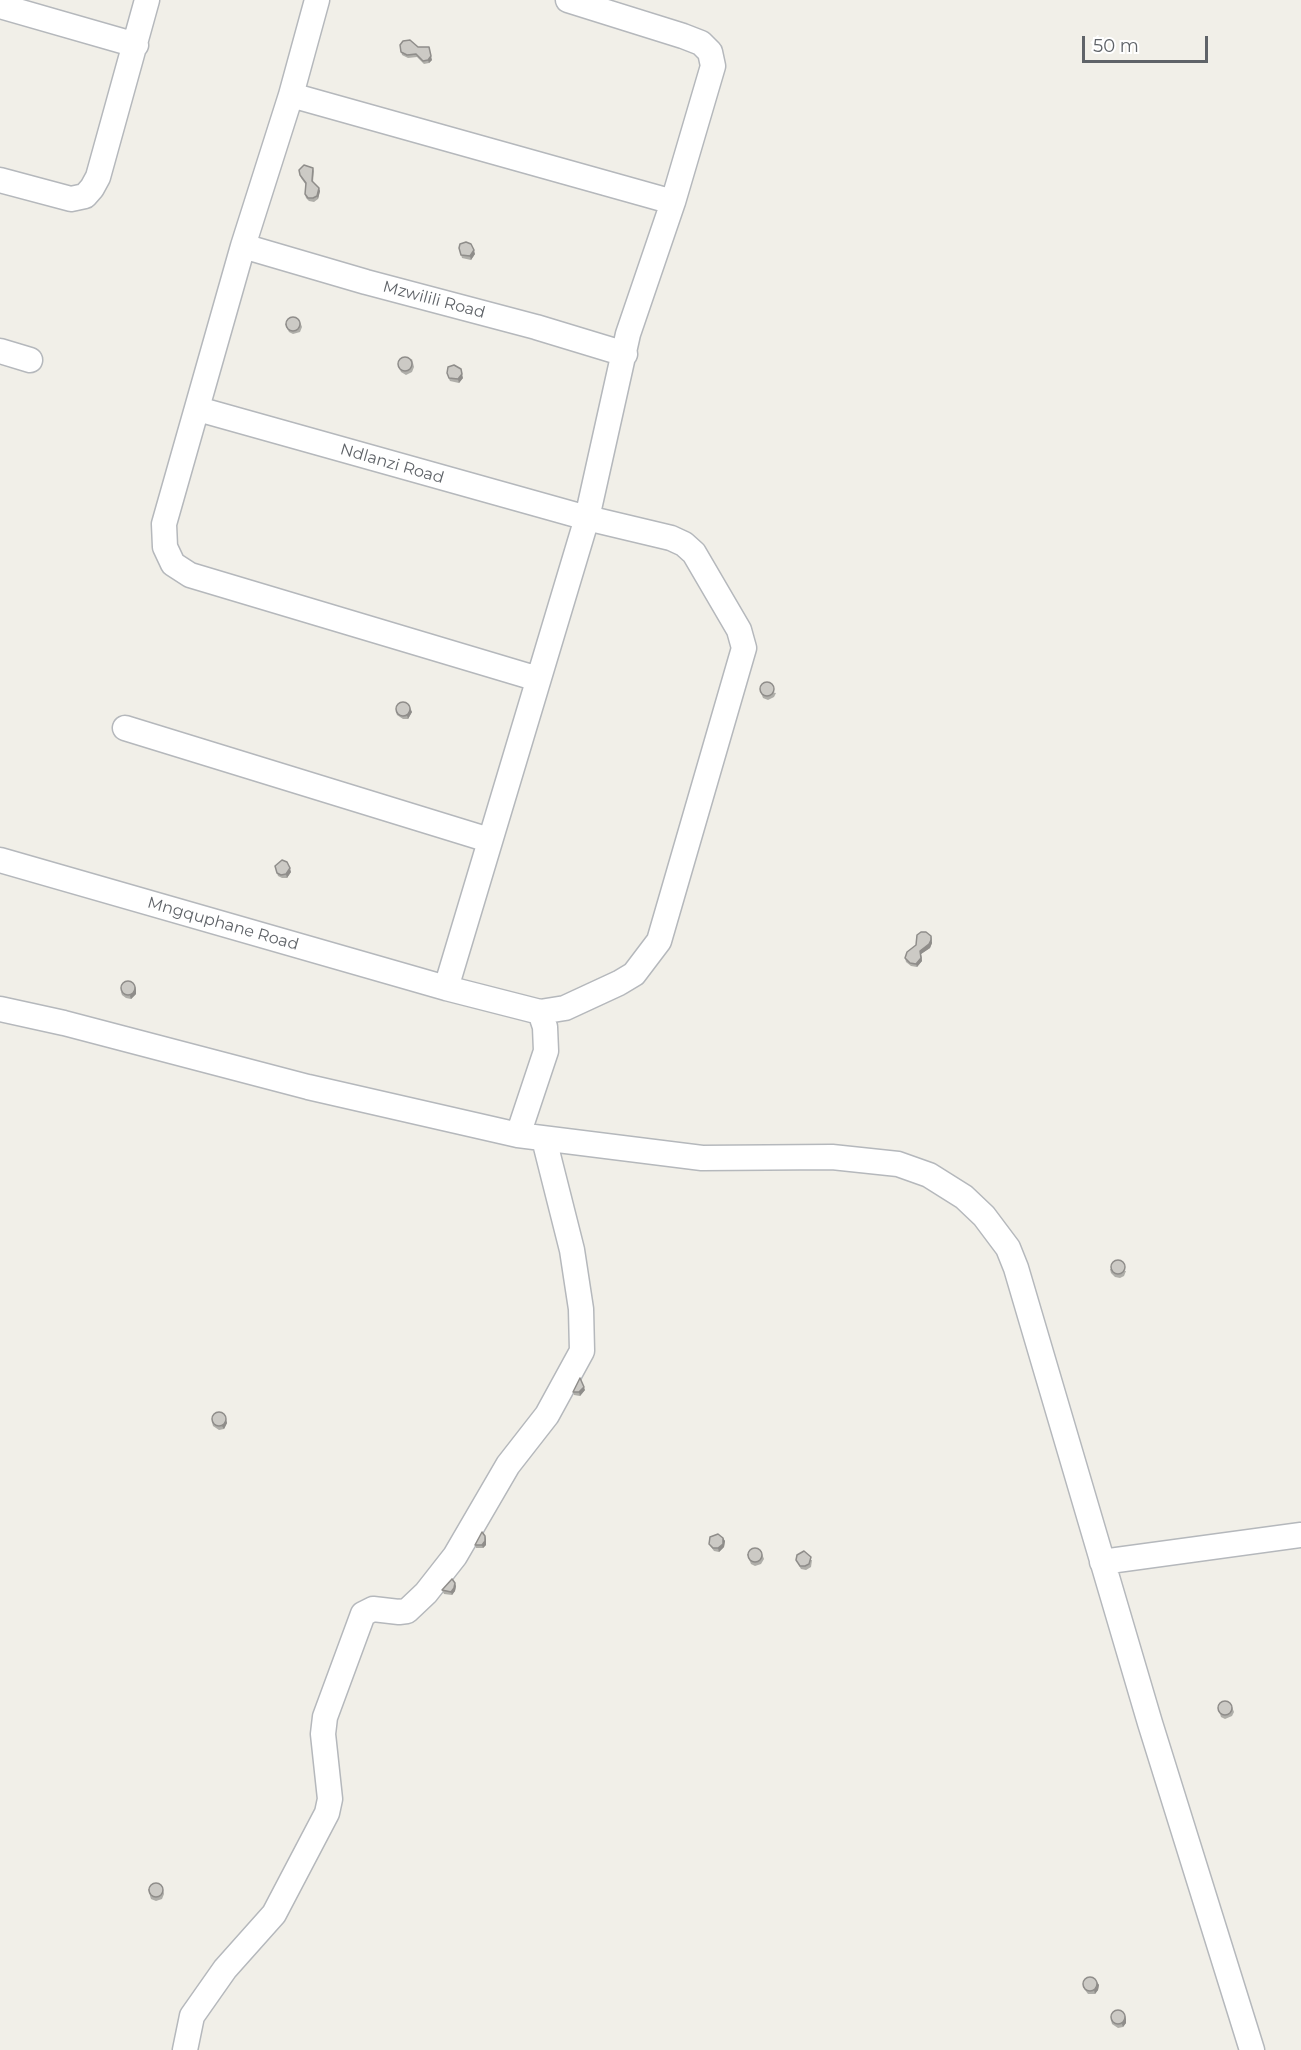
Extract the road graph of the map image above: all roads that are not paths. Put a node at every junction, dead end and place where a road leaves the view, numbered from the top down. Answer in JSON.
{"nodes":[{"id":1,"x":147,"y":0,"type":"edge"},
{"id":2,"x":317,"y":0,"type":"edge"},
{"id":3,"x":568,"y":0,"type":"edge"},
{"id":4,"x":0,"y":6,"type":"edge"},
{"id":5,"x":136,"y":45,"type":"junction"},
{"id":6,"x":291,"y":95,"type":"junction"},
{"id":7,"x":0,"y":180,"type":"edge"},
{"id":8,"x":673,"y":202,"type":"junction"},
{"id":9,"x":243,"y":246,"type":"junction"},
{"id":10,"x":0,"y":351,"type":"edge"},
{"id":11,"x":625,"y":354,"type":"junction"},
{"id":12,"x":30,"y":360,"type":"dead end"},
{"id":13,"x":198,"y":409,"type":"junction"},
{"id":14,"x":587,"y":519,"type":"junction"},
{"id":15,"x":538,"y":679,"type":"junction"},
{"id":16,"x":125,"y":728,"type":"dead end"},
{"id":17,"x":489,"y":840,"type":"junction"},
{"id":18,"x":0,"y":860,"type":"edge"},
{"id":19,"x":446,"y":988,"type":"junction"},
{"id":20,"x":0,"y":1009,"type":"edge"},
{"id":21,"x":540,"y":1012,"type":"junction"},
{"id":22,"x":518,"y":1135,"type":"junction"},
{"id":23,"x":544,"y":1139,"type":"junction"},
{"id":24,"x":1301,"y":1535,"type":"edge"},
{"id":25,"x":1102,"y":1562,"type":"junction"},
{"id":26,"x":185,"y":2050,"type":"edge"},
{"id":27,"x":1252,"y":2050,"type":"edge"}],
"edges":[{"from":1,"to":5,"type":"street"},
{"from":2,"to":6,"type":"street"},
{"from":3,"to":8,"type":"street"},
{"from":4,"to":5,"type":"street"},
{"from":5,"to":7,"type":"street"},
{"from":6,"to":8,"type":"street"},
{"from":6,"to":9,"type":"street"},
{"from":8,"to":11,"type":"street"},
{"from":9,"to":11,"type":"street","name":"Mzwilili Road"},
{"from":9,"to":13,"type":"street"},
{"from":10,"to":12,"type":"street"},
{"from":11,"to":14,"type":"street"},
{"from":13,"to":14,"type":"street","name":"Ndlanzi Road"},
{"from":13,"to":15,"type":"street"},
{"from":14,"to":15,"type":"street"},
{"from":14,"to":21,"type":"street","name":"Ndlanzi Road"},
{"from":15,"to":17,"type":"street"},
{"from":16,"to":17,"type":"street"},
{"from":17,"to":19,"type":"street"},
{"from":18,"to":19,"type":"street","name":"Mngquphane Road"},
{"from":19,"to":21,"type":"street","name":"Mngquphane Road"},
{"from":20,"to":22,"type":"street"},
{"from":21,"to":22,"type":"street"},
{"from":22,"to":23,"type":"street"},
{"from":23,"to":25,"type":"street"},
{"from":23,"to":26,"type":"street"},
{"from":24,"to":25,"type":"street"},
{"from":25,"to":27,"type":"street"}]}
